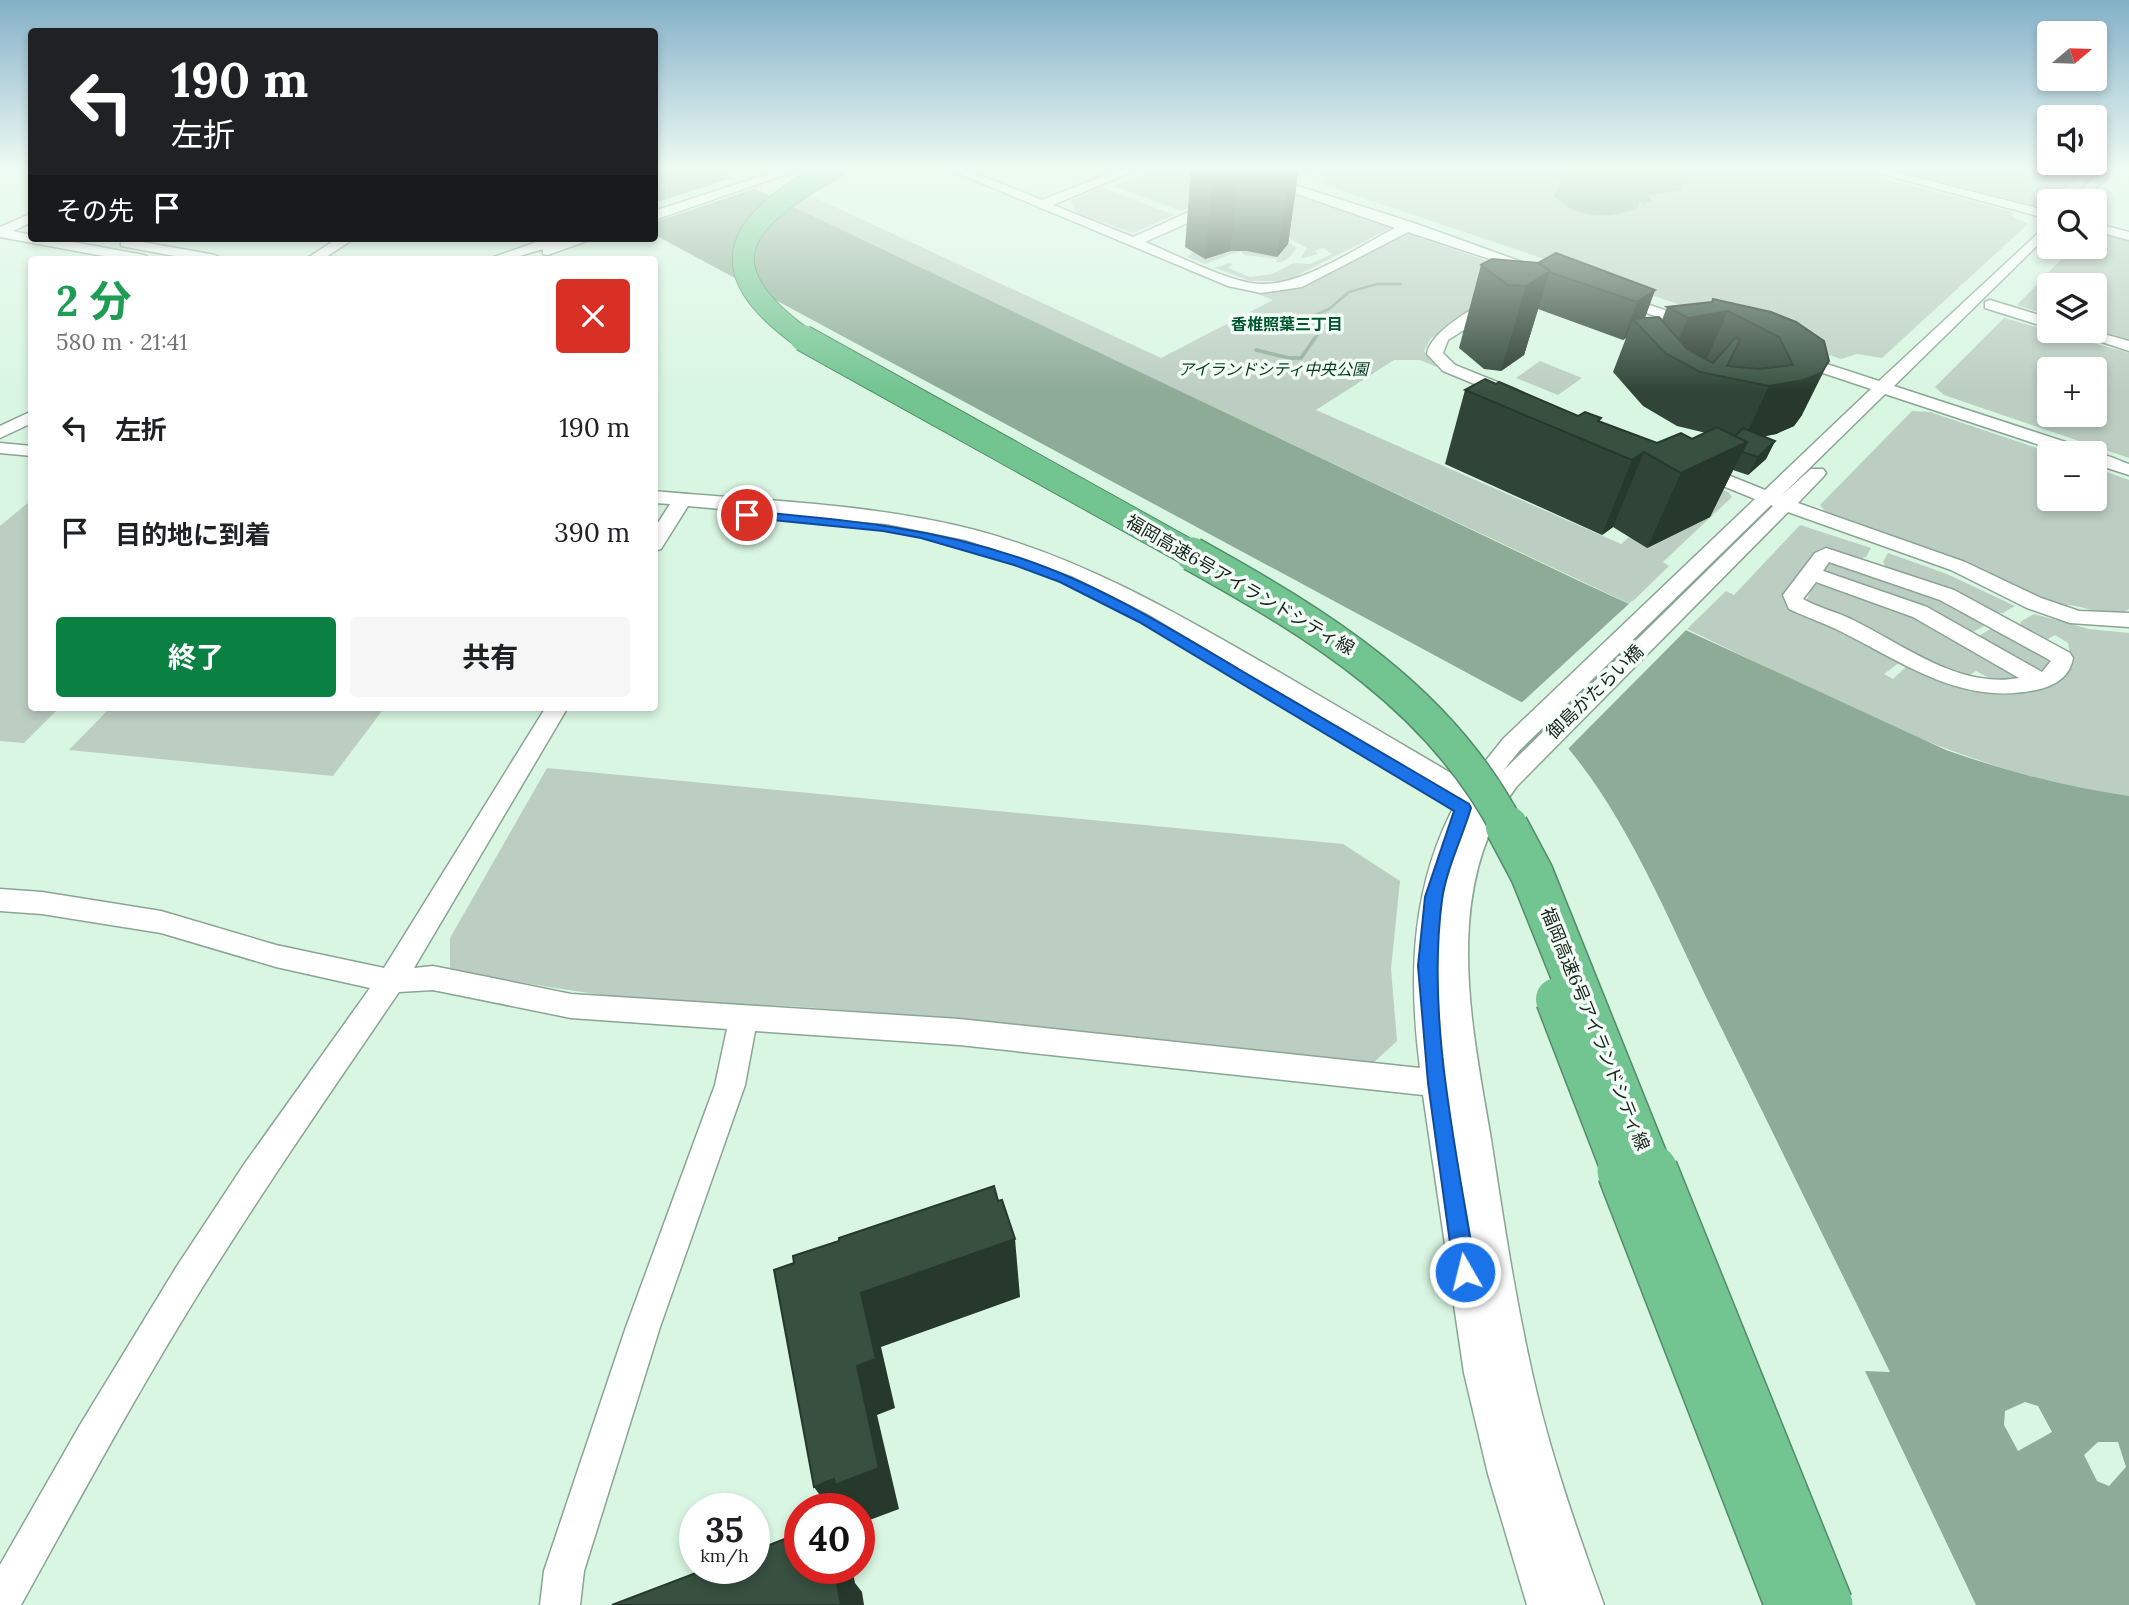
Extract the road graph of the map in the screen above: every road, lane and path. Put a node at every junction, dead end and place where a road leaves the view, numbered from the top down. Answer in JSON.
{"nodes":[{"id":1,"x":53,"y":242,"type":"edge"},
{"id":2,"x":120,"y":242,"type":"edge"},
{"id":3,"x":341,"y":242,"type":"edge"},
{"id":4,"x":555,"y":242,"type":"edge"},
{"id":5,"x":571,"y":242,"type":"edge"},
{"id":6,"x":731,"y":242,"type":"edge"},
{"id":7,"x":745,"y":242,"type":"edge"},
{"id":8,"x":1134,"y":242,"type":"edge"},
{"id":9,"x":1378,"y":242,"type":"edge"},
{"id":10,"x":1457,"y":242,"type":"edge"},
{"id":11,"x":1466,"y":242,"type":"edge"},
{"id":12,"x":2034,"y":242,"type":"edge"},
{"id":13,"x":542,"y":249,"type":"junction"},
{"id":14,"x":128,"y":256,"type":"edge"},
{"id":15,"x":198,"y":256,"type":"edge"},
{"id":16,"x":318,"y":256,"type":"edge"},
{"id":17,"x":509,"y":256,"type":"edge"},
{"id":18,"x":530,"y":256,"type":"edge"},
{"id":19,"x":2037,"y":256,"type":"edge"},
{"id":20,"x":1552,"y":273,"type":"junction"},
{"id":21,"x":1530,"y":282,"type":"edge"},
{"id":22,"x":1600,"y":289,"type":"edge"},
{"id":23,"x":1508,"y":296,"type":"edge"},
{"id":24,"x":1990,"y":305,"type":"junction"},
{"id":25,"x":2037,"y":319,"type":"edge"},
{"id":26,"x":1710,"y":326,"type":"edge"},
{"id":27,"x":2107,"y":340,"type":"edge"},
{"id":28,"x":2129,"y":346,"type":"edge"},
{"id":29,"x":1780,"y":350,"type":"edge"},
{"id":30,"x":1890,"y":388,"type":"junction"},
{"id":31,"x":1526,"y":400,"type":"edge"},
{"id":32,"x":28,"y":417,"type":"edge"},
{"id":33,"x":0,"y":433,"type":"edge"},
{"id":34,"x":2046,"y":441,"type":"edge"},
{"id":35,"x":0,"y":449,"type":"edge"},
{"id":36,"x":28,"y":451,"type":"edge"},
{"id":37,"x":0,"y":460,"type":"edge"},
{"id":38,"x":28,"y":462,"type":"edge"},
{"id":39,"x":2107,"y":462,"type":"edge"},
{"id":40,"x":1681,"y":463,"type":"edge"},
{"id":41,"x":2129,"y":470,"type":"edge"},
{"id":42,"x":658,"y":498,"type":"edge"},
{"id":43,"x":1775,"y":501,"type":"junction"},
{"id":44,"x":680,"y":504,"type":"junction"},
{"id":45,"x":658,"y":507,"type":"edge"},
{"id":46,"x":658,"y":539,"type":"edge"},
{"id":47,"x":1886,"y":541,"type":"junction"},
{"id":48,"x":1871,"y":568,"type":"junction"},
{"id":49,"x":1810,"y":573,"type":"junction"},
{"id":50,"x":2044,"y":606,"type":"junction"},
{"id":51,"x":2129,"y":620,"type":"edge"},
{"id":52,"x":2001,"y":623,"type":"junction"},
{"id":53,"x":2041,"y":681,"type":"junction"},
{"id":54,"x":555,"y":711,"type":"edge"},
{"id":55,"x":1473,"y":805,"type":"junction"},
{"id":56,"x":0,"y":900,"type":"edge"},
{"id":57,"x":391,"y":981,"type":"junction"},
{"id":58,"x":743,"y":1018,"type":"junction"},
{"id":59,"x":1452,"y":1085,"type":"junction"},
{"id":60,"x":0,"y":1604,"type":"edge"},
{"id":61,"x":560,"y":1605,"type":"edge"},
{"id":62,"x":1547,"y":1605,"type":"edge"},
{"id":63,"x":1584,"y":1605,"type":"edge"},
{"id":64,"x":1792,"y":1605,"type":"edge"},
{"id":65,"x":1826,"y":1605,"type":"edge"}],
"edges":[{"from":1,"to":14,"type":"street"},
{"from":2,"to":15,"type":"street"},
{"from":3,"to":16,"type":"street"},
{"from":4,"to":13,"type":"street"},
{"from":5,"to":13,"type":"street"},
{"from":6,"to":64,"type":"highway","name":"福岡高速6号アイランドシティ線","bridge":true},
{"from":7,"to":65,"type":"highway","name":"福岡高速6号アイランドシティ線","bridge":true},
{"from":8,"to":9,"type":"street"},
{"from":10,"to":20,"type":"street"},
{"from":11,"to":20,"type":"street"},
{"from":12,"to":30,"type":"street"},
{"from":13,"to":17,"type":"street"},
{"from":13,"to":18,"type":"street"},
{"from":19,"to":24,"type":"street"},
{"from":20,"to":21,"type":"street"},
{"from":22,"to":26,"type":"street"},
{"from":23,"to":31,"type":"street"},
{"from":24,"to":25,"type":"street"},
{"from":24,"to":30,"type":"street"},
{"from":27,"to":28,"type":"street"},
{"from":29,"to":30,"type":"street"},
{"from":30,"to":34,"type":"street"},
{"from":30,"to":43,"type":"street","name":"御島かたらい橋"},
{"from":32,"to":33,"type":"street"},
{"from":35,"to":36,"type":"street"},
{"from":37,"to":38,"type":"street"},
{"from":39,"to":41,"type":"street"},
{"from":40,"to":43,"type":"street"},
{"from":42,"to":44,"type":"street"},
{"from":43,"to":47,"type":"street"},
{"from":43,"to":55,"type":"street","name":"御島かたらい橋"},
{"from":44,"to":45,"type":"street"},
{"from":44,"to":46,"type":"street"},
{"from":44,"to":55,"type":"street"},
{"from":47,"to":48,"type":"street"},
{"from":47,"to":50,"type":"street"},
{"from":48,"to":49,"type":"street"},
{"from":48,"to":52,"type":"street"},
{"from":49,"to":53,"type":"street"},
{"from":49,"to":53,"type":"street"},
{"from":50,"to":51,"type":"street"},
{"from":50,"to":52,"type":"street"},
{"from":52,"to":53,"type":"street"},
{"from":54,"to":57,"type":"street"},
{"from":55,"to":59,"type":"street","name":"御島かたらい橋"},
{"from":56,"to":57,"type":"street"},
{"from":57,"to":58,"type":"street"},
{"from":57,"to":60,"type":"street"},
{"from":58,"to":59,"type":"street"},
{"from":58,"to":61,"type":"street"},
{"from":59,"to":62,"type":"street"},
{"from":59,"to":63,"type":"street"}]}
